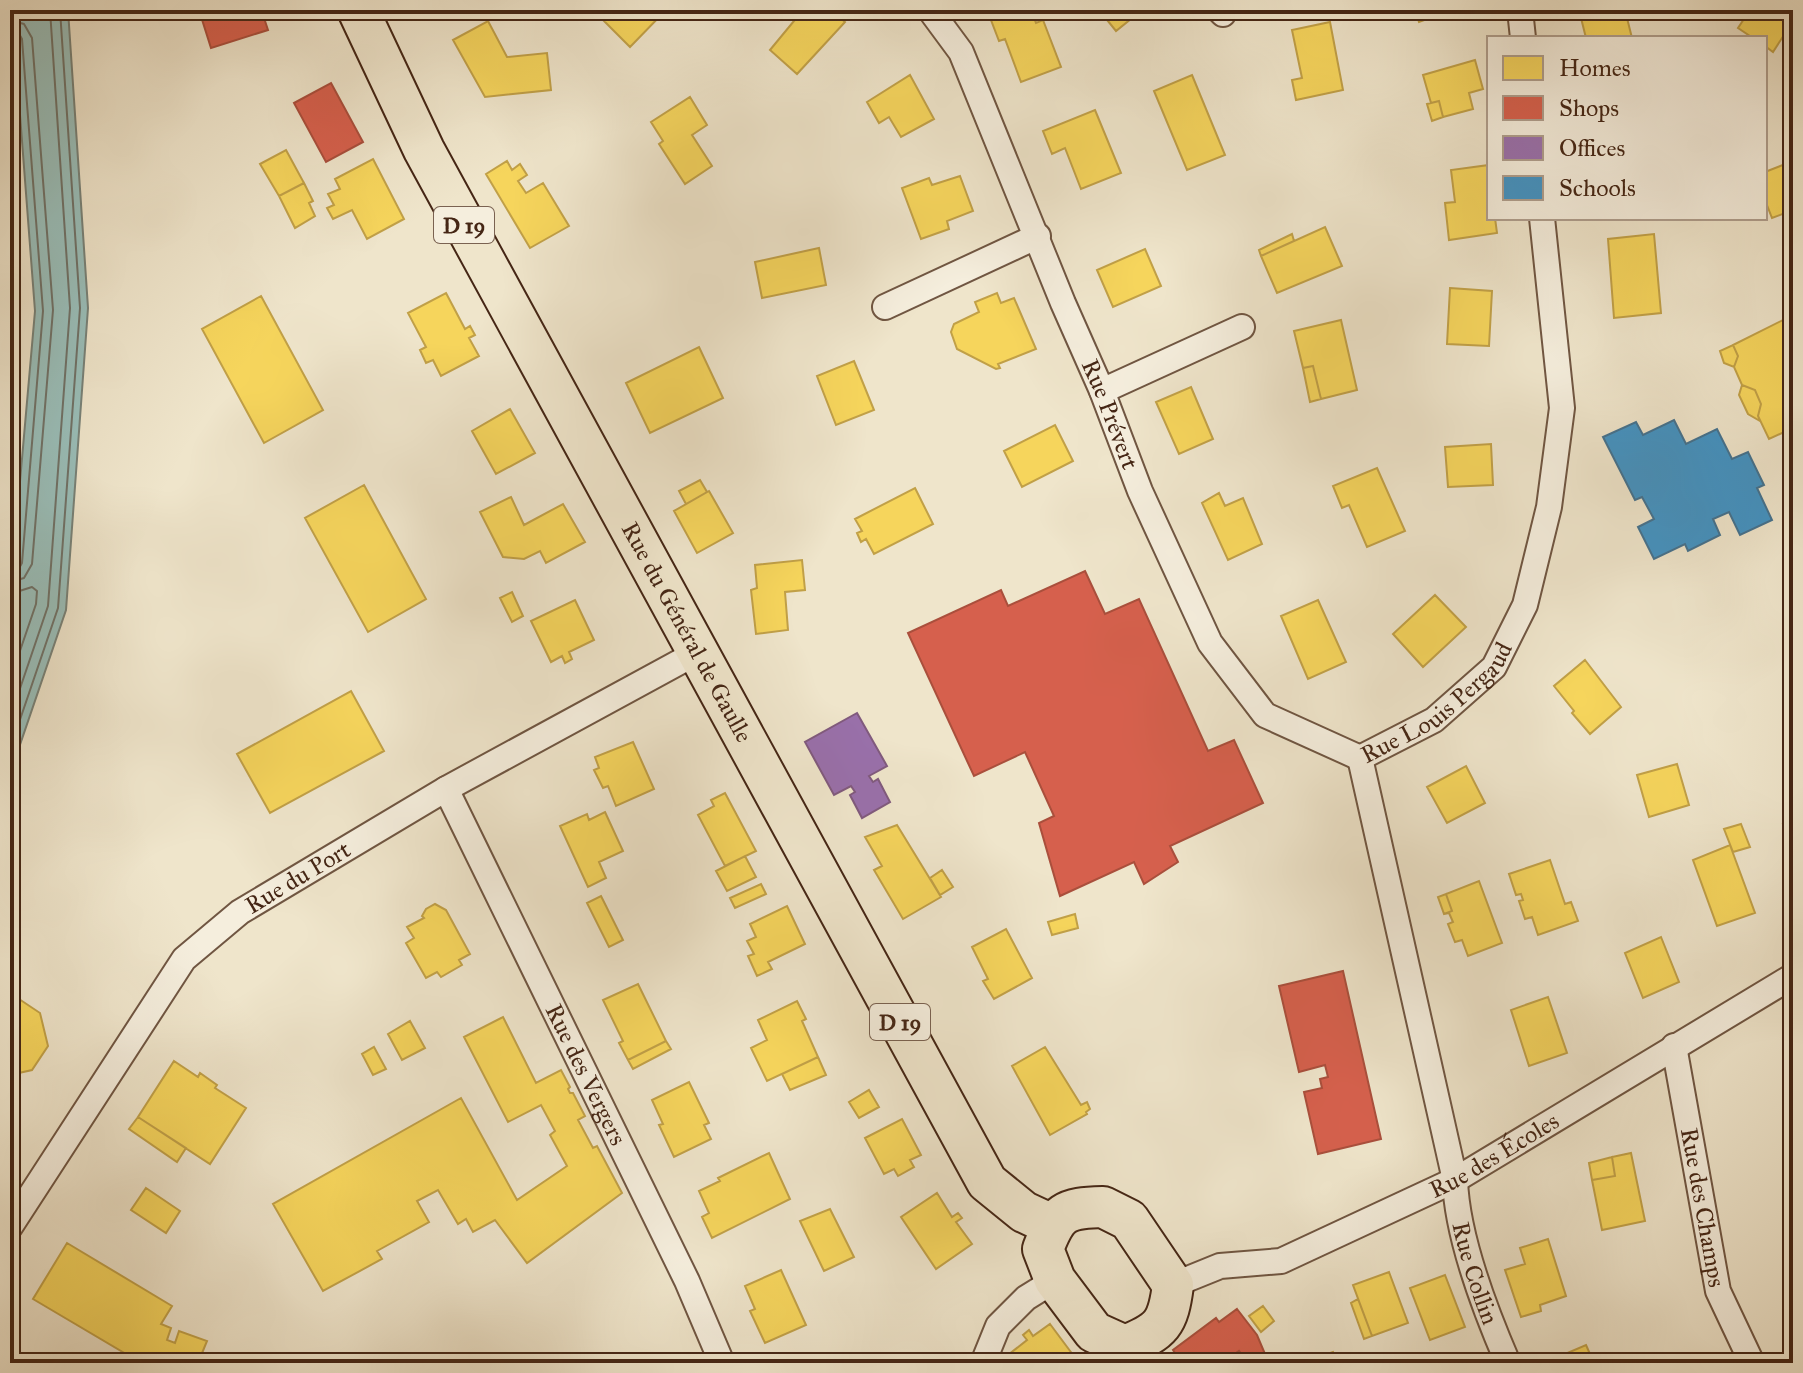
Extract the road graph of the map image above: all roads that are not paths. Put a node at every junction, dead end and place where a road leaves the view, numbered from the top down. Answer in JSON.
{"nodes":[{"id":1,"x":358,"y":10,"type":"edge"},
{"id":2,"x":930,"y":10,"type":"edge"},
{"id":3,"x":1520,"y":10,"type":"edge"},
{"id":4,"x":1523,"y":36,"type":"edge"},
{"id":5,"x":1542,"y":220,"type":"edge"},
{"id":6,"x":1038,"y":236,"type":"junction"},
{"id":7,"x":885,"y":307,"type":"dead end"},
{"id":8,"x":1242,"y":327,"type":"dead end"},
{"id":9,"x":1102,"y":391,"type":"junction"},
{"id":10,"x":698,"y":652,"type":"junction"},
{"id":11,"x":1360,"y":758,"type":"junction"},
{"id":12,"x":446,"y":789,"type":"junction"},
{"id":13,"x":1793,"y":976,"type":"edge"},
{"id":14,"x":1674,"y":1046,"type":"junction"},
{"id":15,"x":1455,"y":1180,"type":"junction"},
{"id":16,"x":1052,"y":1225,"type":"junction"},
{"id":17,"x":10,"y":1227,"type":"edge"},
{"id":18,"x":1055,"y":1280,"type":"junction"},
{"id":19,"x":1173,"y":1285,"type":"junction"},
{"id":20,"x":1128,"y":1354,"type":"edge"},
{"id":21,"x":722,"y":1363,"type":"edge"},
{"id":22,"x":983,"y":1363,"type":"edge"},
{"id":23,"x":1508,"y":1363,"type":"edge"},
{"id":24,"x":1752,"y":1363,"type":"edge"}],
"edges":[{"from":1,"to":10,"type":"main road","name":"Rue du Général de Gaulle","number":"D 19"},
{"from":2,"to":6,"type":"street","name":"Rue Prévert"},
{"from":3,"to":4,"type":"street"},
{"from":5,"to":11,"type":"street","name":"Rue Louis Pergaud"},
{"from":6,"to":7,"type":"street"},
{"from":6,"to":9,"type":"street","name":"Rue Prévert"},
{"from":8,"to":9,"type":"street"},
{"from":9,"to":11,"type":"street","name":"Rue Prévert"},
{"from":10,"to":12,"type":"street","name":"Rue du Port"},
{"from":10,"to":16,"type":"main road","name":"Rue du Général de Gaulle","number":"D 19"},
{"from":11,"to":15,"type":"street","name":"Rue Louis Pergaud"},
{"from":12,"to":17,"type":"street","name":"Rue du Port"},
{"from":12,"to":21,"type":"street","name":"Rue des Vergers"},
{"from":13,"to":14,"type":"street","name":"Rue des Écoles"},
{"from":14,"to":15,"type":"street","name":"Rue des Écoles"},
{"from":14,"to":24,"type":"street","name":"Rue des Champs"},
{"from":15,"to":19,"type":"street","name":"Rue des Écoles"},
{"from":15,"to":23,"type":"street","name":"Rue Collin"},
{"from":16,"to":18,"type":"main road"},
{"from":16,"to":19,"type":"main road"},
{"from":18,"to":20,"type":"main road"},
{"from":18,"to":22,"type":"street"},
{"from":19,"to":20,"type":"main road"}]}
